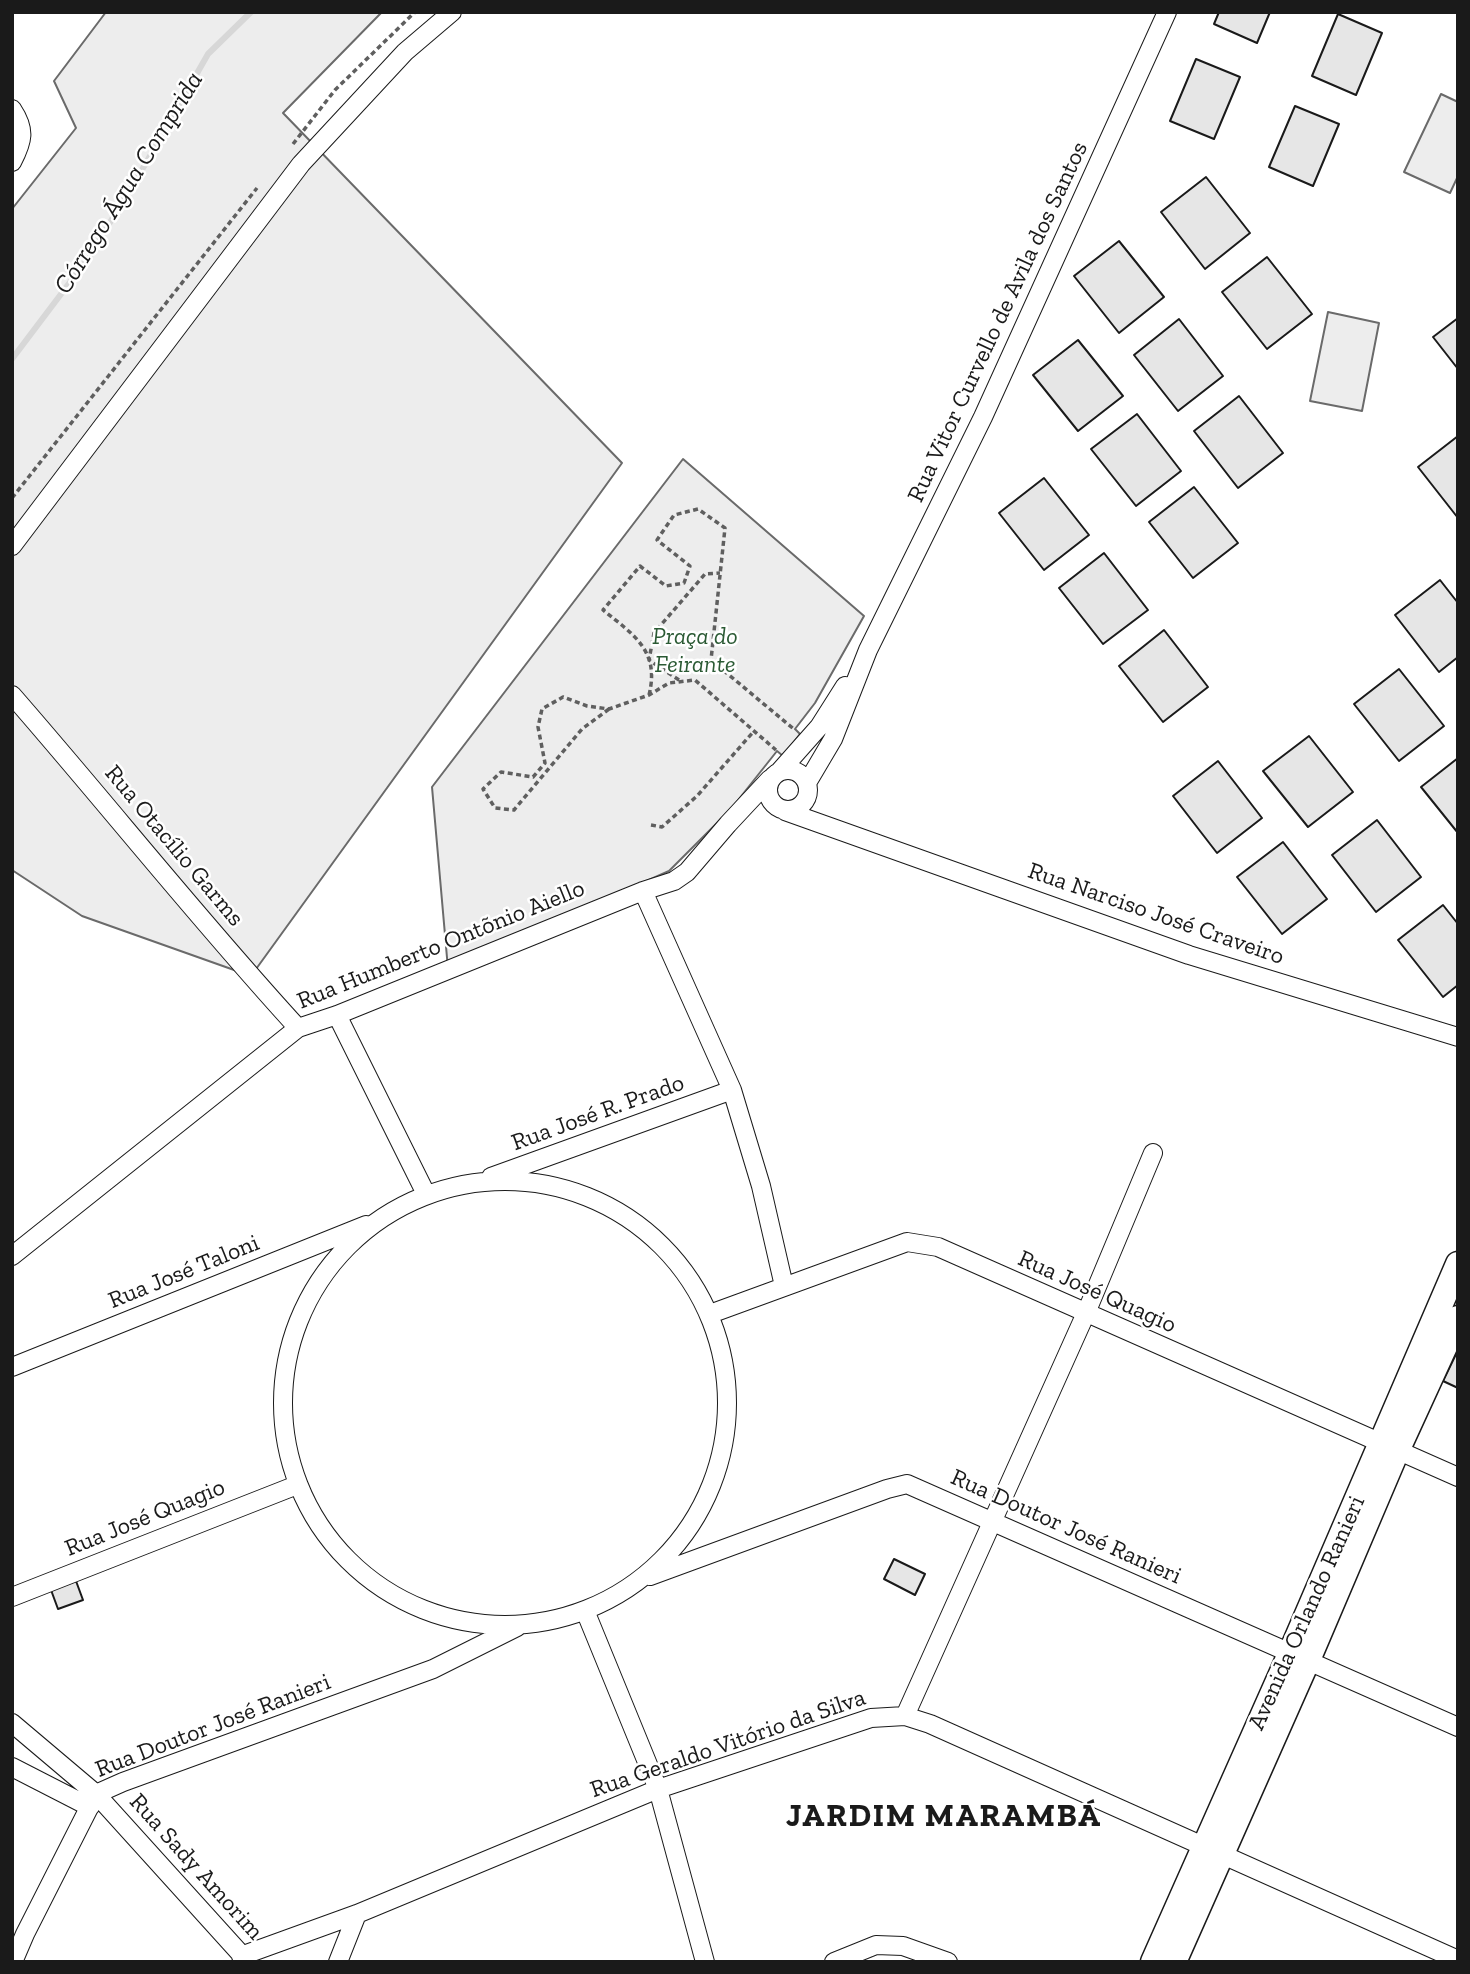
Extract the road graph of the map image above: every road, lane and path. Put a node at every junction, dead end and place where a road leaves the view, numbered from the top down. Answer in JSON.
{"nodes":[{"id":1,"x":415,"y":12,"type":"edge"},
{"id":2,"x":452,"y":12,"type":"edge"},
{"id":3,"x":1167,"y":12,"type":"edge"},
{"id":4,"x":17,"y":116,"type":"edge"},
{"id":5,"x":292,"y":145,"type":"dead end"},
{"id":6,"x":12,"y":162,"type":"edge"},
{"id":7,"x":257,"y":189,"type":"dead end"},
{"id":8,"x":12,"y":498,"type":"edge"},
{"id":9,"x":12,"y":546,"type":"edge"},
{"id":10,"x":721,"y":573,"type":"junction"},
{"id":11,"x":868,"y":650,"type":"junction"},
{"id":12,"x":649,"y":660,"type":"junction"},
{"id":13,"x":681,"y":682,"type":"junction"},
{"id":14,"x":12,"y":695,"type":"edge"},
{"id":15,"x":649,"y":695,"type":"junction"},
{"id":16,"x":609,"y":709,"type":"junction"},
{"id":17,"x":754,"y":731,"type":"junction"},
{"id":18,"x":800,"y":734,"type":"dead end"},
{"id":19,"x":778,"y":769,"type":"junction"},
{"id":20,"x":807,"y":787,"type":"junction"},
{"id":21,"x":780,"y":809,"type":"junction"},
{"id":22,"x":728,"y":824,"type":"junction"},
{"id":23,"x":651,"y":825,"type":"dead end"},
{"id":24,"x":840,"y":831,"type":"junction"},
{"id":25,"x":643,"y":891,"type":"junction"},
{"id":26,"x":337,"y":1015,"type":"junction"},
{"id":27,"x":298,"y":1028,"type":"junction"},
{"id":28,"x":1458,"y":1037,"type":"edge"},
{"id":29,"x":732,"y":1090,"type":"junction"},
{"id":30,"x":1153,"y":1153,"type":"dead end"},
{"id":31,"x":481,"y":1181,"type":"junction"},
{"id":32,"x":426,"y":1194,"type":"junction"},
{"id":33,"x":374,"y":1222,"type":"junction"},
{"id":34,"x":12,"y":1256,"type":"edge"},
{"id":35,"x":1455,"y":1277,"type":"edge"},
{"id":36,"x":784,"y":1286,"type":"junction"},
{"id":37,"x":1086,"y":1313,"type":"junction"},
{"id":38,"x":710,"y":1314,"type":"junction"},
{"id":39,"x":1458,"y":1318,"type":"edge"},
{"id":40,"x":12,"y":1367,"type":"edge"},
{"id":41,"x":1388,"y":1448,"type":"junction"},
{"id":42,"x":1458,"y":1478,"type":"edge"},
{"id":43,"x":297,"y":1485,"type":"junction"},
{"id":44,"x":993,"y":1521,"type":"junction"},
{"id":45,"x":648,"y":1577,"type":"junction"},
{"id":46,"x":12,"y":1597,"type":"edge"},
{"id":47,"x":586,"y":1613,"type":"junction"},
{"id":48,"x":518,"y":1627,"type":"junction"},
{"id":49,"x":1299,"y":1657,"type":"junction"},
{"id":50,"x":905,"y":1716,"type":"junction"},
{"id":51,"x":12,"y":1723,"type":"edge"},
{"id":52,"x":1458,"y":1727,"type":"edge"},
{"id":53,"x":12,"y":1767,"type":"edge"},
{"id":54,"x":658,"y":1789,"type":"junction"},
{"id":55,"x":93,"y":1801,"type":"junction"},
{"id":56,"x":1212,"y":1849,"type":"junction"},
{"id":57,"x":357,"y":1914,"type":"junction"},
{"id":58,"x":245,"y":1959,"type":"edge"},
{"id":59,"x":1458,"y":1960,"type":"edge"},
{"id":60,"x":13,"y":1962,"type":"edge"},
{"id":61,"x":338,"y":1962,"type":"edge"},
{"id":62,"x":705,"y":1962,"type":"edge"},
{"id":63,"x":834,"y":1962,"type":"edge"},
{"id":64,"x":948,"y":1962,"type":"edge"},
{"id":65,"x":1153,"y":1962,"type":"edge"},
{"id":66,"x":1174,"y":1962,"type":"edge"}],
"edges":[{"from":1,"to":5,"type":"path"},
{"from":2,"to":9,"type":"street"},
{"from":3,"to":11,"type":"street","name":"Rua Vitor Curvello de Avila dos Santos"},
{"from":4,"to":6,"type":"street"},
{"from":7,"to":8,"type":"path"},
{"from":10,"to":12,"type":"path"},
{"from":10,"to":12,"type":"path"},
{"from":10,"to":18,"type":"path"},
{"from":11,"to":19,"type":"street","name":"Rua Vitor Curvello de Avila dos Santos"},
{"from":11,"to":20,"type":"street","name":"Rua Vitor Curvello de Avila dos Santos"},
{"from":12,"to":13,"type":"path"},
{"from":12,"to":15,"type":"path"},
{"from":13,"to":15,"type":"path"},
{"from":13,"to":17,"type":"path"},
{"from":14,"to":27,"type":"street","name":"Rua Otacílio Garms"},
{"from":15,"to":16,"type":"path"},
{"from":16,"to":16,"type":"path"},
{"from":17,"to":19,"type":"path"},
{"from":17,"to":23,"type":"path"},
{"from":19,"to":20,"type":"street"},
{"from":19,"to":21,"type":"street"},
{"from":19,"to":22,"type":"street"},
{"from":20,"to":21,"type":"street"},
{"from":20,"to":24,"type":"street","name":"Rua Narciso José Craveiro"},
{"from":21,"to":22,"type":"street"},
{"from":21,"to":24,"type":"street","name":"Rua Narciso José Craveiro"},
{"from":22,"to":25,"type":"street","name":"Rua Humberto Ontõnio Aiello"},
{"from":24,"to":28,"type":"street","name":"Rua Narciso José Craveiro"},
{"from":25,"to":26,"type":"street","name":"Rua Humberto Ontõnio Aiello"},
{"from":25,"to":29,"type":"street"},
{"from":26,"to":27,"type":"street","name":"Rua Humberto Ontõnio Aiello"},
{"from":26,"to":32,"type":"street"},
{"from":27,"to":34,"type":"street","name":"Rua Humberto Ontõnio Aiello"},
{"from":29,"to":31,"type":"street","name":"Rua José R. Prado"},
{"from":29,"to":36,"type":"street"},
{"from":30,"to":37,"type":"street"},
{"from":31,"to":32,"type":"street"},
{"from":31,"to":38,"type":"street"},
{"from":32,"to":33,"type":"street"},
{"from":33,"to":40,"type":"street","name":"Rua José Taloni"},
{"from":33,"to":43,"type":"street"},
{"from":35,"to":41,"type":"main road","name":"Avenida Orlando Ranieri"},
{"from":36,"to":37,"type":"street","name":"Rua José Quagio"},
{"from":36,"to":38,"type":"street","name":"Rua José Quagio"},
{"from":37,"to":41,"type":"street","name":"Rua José Quagio"},
{"from":37,"to":44,"type":"street"},
{"from":38,"to":45,"type":"street"},
{"from":39,"to":41,"type":"main road","name":"Avenida Orlando Ranieri"},
{"from":41,"to":42,"type":"street","name":"Rua José Quagio"},
{"from":41,"to":49,"type":"main road","name":"Avenida Orlando Ranieri"},
{"from":43,"to":46,"type":"street","name":"Rua José Quagio"},
{"from":43,"to":48,"type":"street"},
{"from":44,"to":45,"type":"street","name":"Rua Doutor José Ranieri"},
{"from":44,"to":49,"type":"street","name":"Rua Doutor José Ranieri"},
{"from":44,"to":50,"type":"street"},
{"from":45,"to":47,"type":"street"},
{"from":47,"to":48,"type":"street"},
{"from":47,"to":54,"type":"street"},
{"from":48,"to":55,"type":"street","name":"Rua Doutor José Ranieri"},
{"from":49,"to":52,"type":"street","name":"Rua Doutor José Ranieri"},
{"from":49,"to":56,"type":"main road","name":"Avenida Orlando Ranieri"},
{"from":50,"to":54,"type":"street","name":"Rua Geraldo Vitório da Silva"},
{"from":50,"to":56,"type":"street","name":"Rua Geraldo Vitório da Silva"},
{"from":51,"to":55,"type":"street","name":"Rua Sady Amorim"},
{"from":53,"to":55,"type":"street"},
{"from":54,"to":57,"type":"street","name":"Rua Geraldo Vitório da Silva"},
{"from":54,"to":62,"type":"street"},
{"from":55,"to":58,"type":"street","name":"Rua Sady Amorim"},
{"from":55,"to":60,"type":"street","name":"Rua Doutor José Ranieri"},
{"from":56,"to":59,"type":"street","name":"Rua Geraldo Vitório da Silva"},
{"from":56,"to":65,"type":"main road","name":"Avenida Orlando Ranieri"},
{"from":56,"to":66,"type":"main road","name":"Avenida Orlando Ranieri"},
{"from":57,"to":58,"type":"street","name":"Rua Geraldo Vitório da Silva"},
{"from":57,"to":61,"type":"street"},
{"from":63,"to":64,"type":"street"}]}
